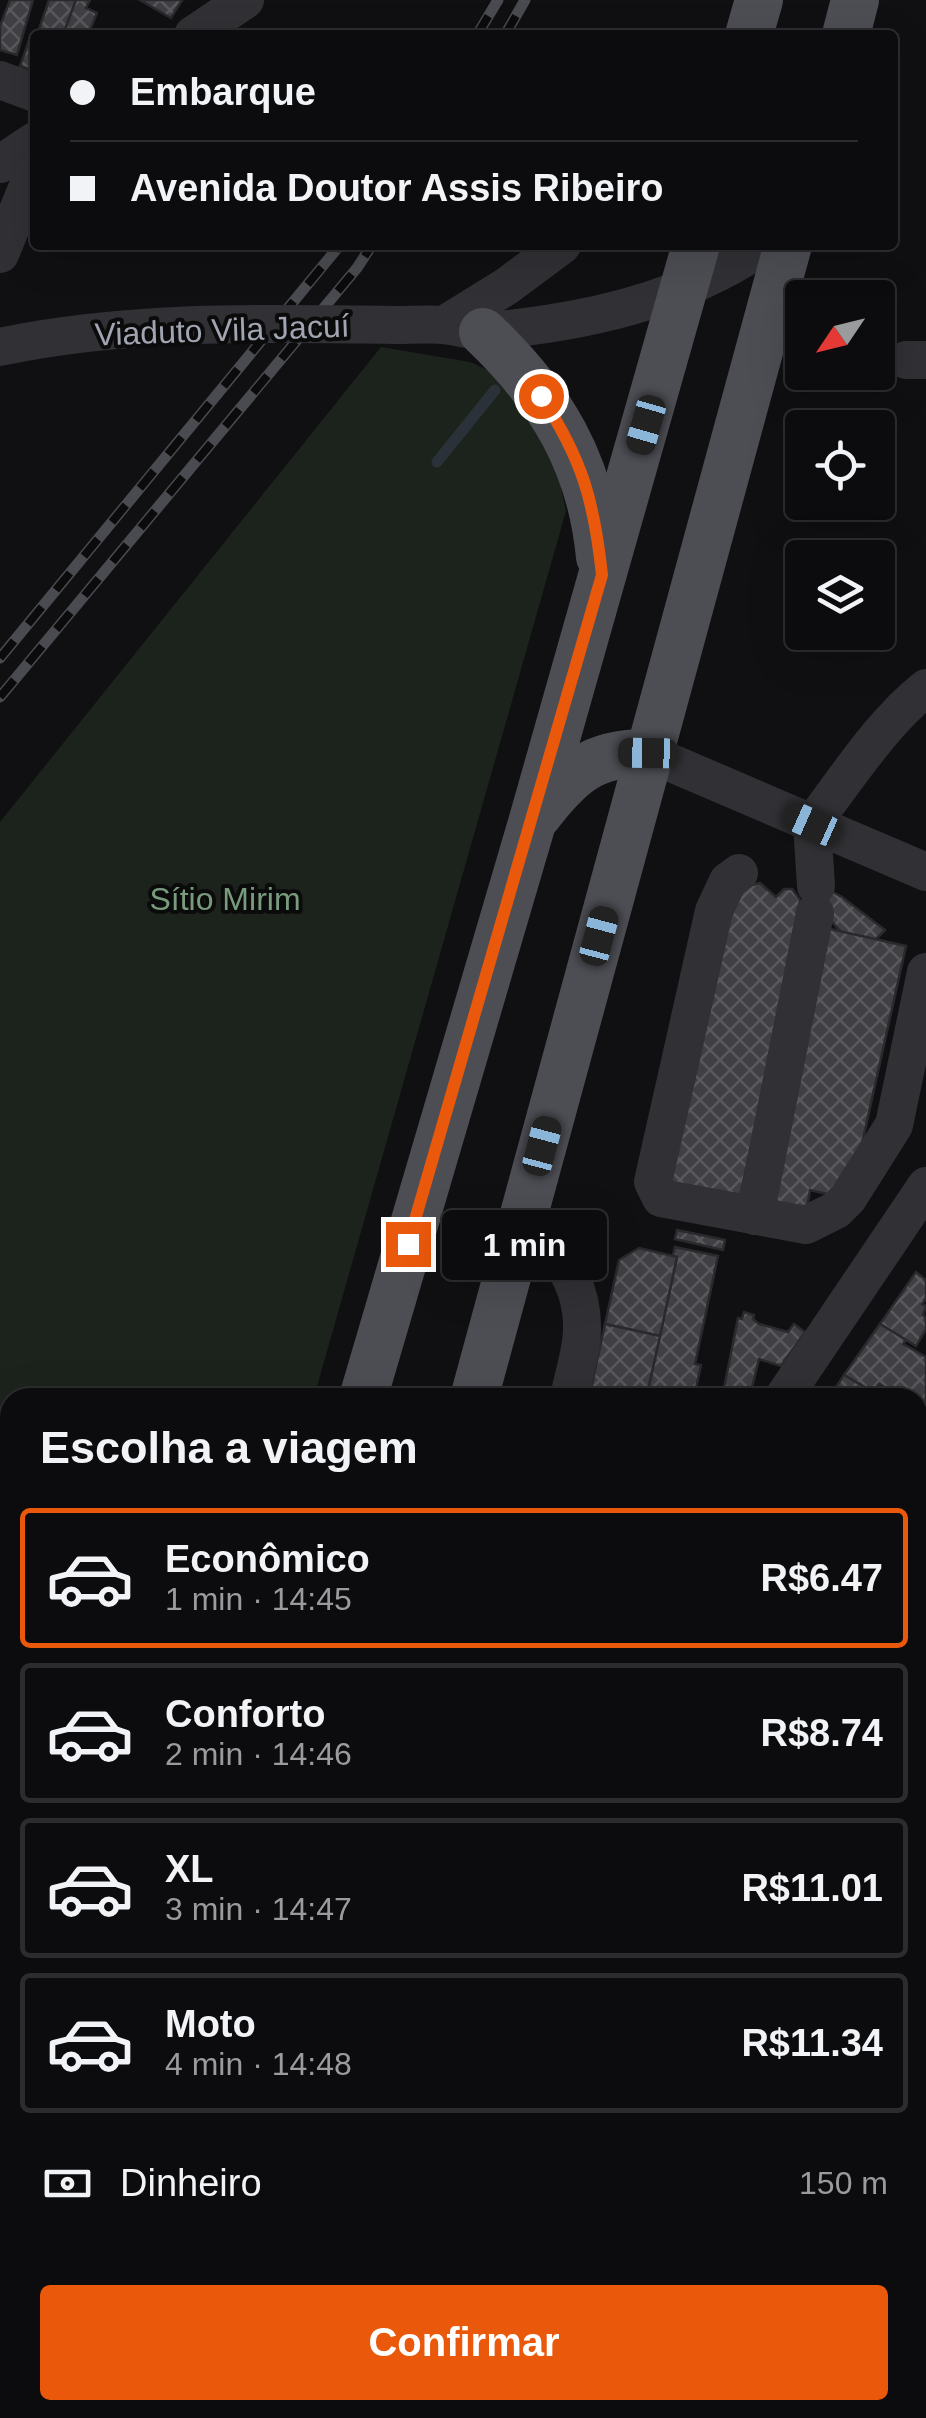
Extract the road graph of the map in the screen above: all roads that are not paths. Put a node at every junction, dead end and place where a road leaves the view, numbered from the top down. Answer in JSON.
{"nodes":[{"id":1,"x":244,"y":0,"type":"edge"},
{"id":2,"x":758,"y":0,"type":"edge"},
{"id":3,"x":856,"y":0,"type":"edge"},
{"id":4,"x":200,"y":30,"type":"edge"},
{"id":5,"x":750,"y":30,"type":"edge"},
{"id":6,"x":847,"y":30,"type":"edge"},
{"id":7,"x":0,"y":80,"type":"edge"},
{"id":8,"x":30,"y":90,"type":"edge"},
{"id":9,"x":30,"y":144,"type":"edge"},
{"id":10,"x":0,"y":164,"type":"edge"},
{"id":11,"x":30,"y":181,"type":"edge"},
{"id":12,"x":555,"y":250,"type":"edge"},
{"id":13,"x":757,"y":250,"type":"edge"},
{"id":14,"x":787,"y":250,"type":"edge"},
{"id":15,"x":0,"y":254,"type":"edge"},
{"id":16,"x":691,"y":266,"type":"edge"},
{"id":17,"x":463,"y":328,"type":"junction"},
{"id":18,"x":0,"y":347,"type":"edge"},
{"id":19,"x":602,"y":575,"type":"junction"},
{"id":20,"x":926,"y":688,"type":"edge"},
{"id":21,"x":648,"y":753,"type":"junction"},
{"id":22,"x":532,"y":822,"type":"junction"},
{"id":23,"x":812,"y":824,"type":"junction"},
{"id":24,"x":926,"y":872,"type":"edge"},
{"id":25,"x":740,"y":873,"type":"dead end"},
{"id":26,"x":926,"y":972,"type":"edge"},
{"id":27,"x":926,"y":1186,"type":"edge"},
{"id":28,"x":755,"y":1216,"type":"junction"},
{"id":29,"x":522,"y":1217,"type":"junction"},
{"id":30,"x":366,"y":1388,"type":"edge"},
{"id":31,"x":477,"y":1388,"type":"edge"},
{"id":32,"x":571,"y":1388,"type":"edge"},
{"id":33,"x":789,"y":1388,"type":"edge"}],
"edges":[{"from":1,"to":4,"type":"street"},
{"from":2,"to":5,"type":"main road"},
{"from":3,"to":6,"type":"main road"},
{"from":7,"to":8,"type":"street"},
{"from":9,"to":10,"type":"street"},
{"from":11,"to":15,"type":"street"},
{"from":12,"to":17,"type":"street"},
{"from":13,"to":16,"type":"street","name":"Viaduto Vila Jacuí"},
{"from":14,"to":21,"type":"main road"},
{"from":16,"to":17,"type":"street","name":"Viaduto Vila Jacuí"},
{"from":16,"to":19,"type":"main road"},
{"from":17,"to":18,"type":"street","name":"Viaduto Vila Jacuí","bridge":true},
{"from":17,"to":19,"type":"main road"},
{"from":19,"to":22,"type":"main road"},
{"from":20,"to":23,"type":"street"},
{"from":21,"to":22,"type":"main road"},
{"from":21,"to":23,"type":"street"},
{"from":21,"to":29,"type":"main road"},
{"from":22,"to":30,"type":"main road"},
{"from":23,"to":24,"type":"street"},
{"from":23,"to":28,"type":"street"},
{"from":25,"to":28,"type":"street"},
{"from":26,"to":28,"type":"street"},
{"from":27,"to":33,"type":"street"},
{"from":29,"to":31,"type":"main road"},
{"from":29,"to":32,"type":"street"}]}
